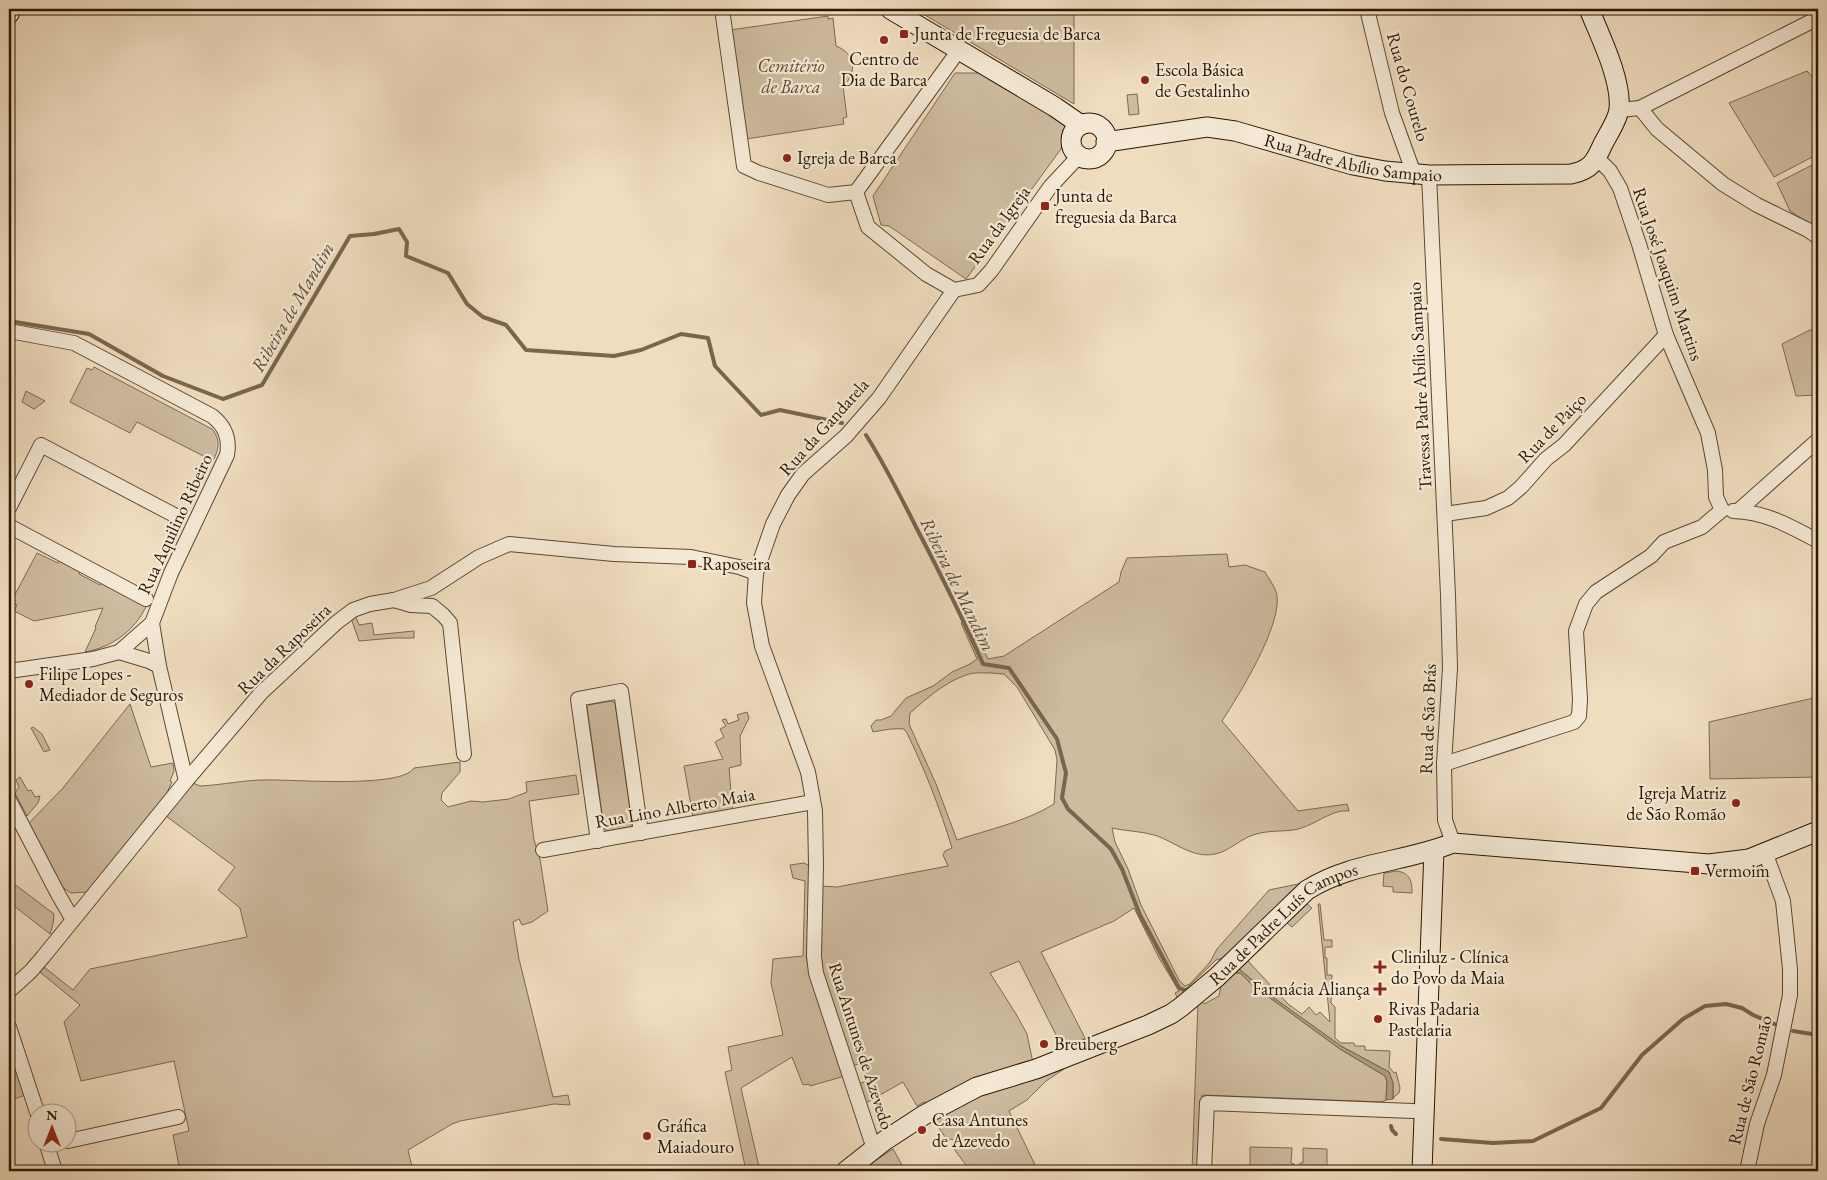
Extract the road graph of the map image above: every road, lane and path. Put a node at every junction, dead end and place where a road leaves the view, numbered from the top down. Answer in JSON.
{"nodes":[{"id":1,"x":11,"y":9,"type":"edge"},
{"id":2,"x":722,"y":9,"type":"edge"},
{"id":3,"x":890,"y":9,"type":"edge"},
{"id":4,"x":1367,"y":9,"type":"edge"},
{"id":5,"x":1589,"y":9,"type":"edge"},
{"id":6,"x":9,"y":14,"type":"edge"},
{"id":7,"x":1818,"y":18,"type":"edge"},
{"id":8,"x":959,"y":50,"type":"junction"},
{"id":9,"x":1640,"y":108,"type":"junction"},
{"id":10,"x":1619,"y":110,"type":"junction"},
{"id":11,"x":1081,"y":125,"type":"junction"},
{"id":12,"x":1106,"y":142,"type":"junction"},
{"id":13,"x":1078,"y":156,"type":"junction"},
{"id":14,"x":1597,"y":158,"type":"junction"},
{"id":15,"x":1422,"y":174,"type":"junction"},
{"id":16,"x":856,"y":192,"type":"junction"},
{"id":17,"x":1818,"y":238,"type":"edge"},
{"id":18,"x":954,"y":290,"type":"junction"},
{"id":19,"x":9,"y":331,"type":"edge"},
{"id":20,"x":1666,"y":335,"type":"junction"},
{"id":21,"x":1818,"y":440,"type":"edge"},
{"id":22,"x":9,"y":508,"type":"edge"},
{"id":23,"x":1722,"y":510,"type":"junction"},
{"id":24,"x":1738,"y":511,"type":"junction"},
{"id":25,"x":1445,"y":514,"type":"junction"},
{"id":26,"x":178,"y":517,"type":"dead end"},
{"id":27,"x":9,"y":526,"type":"edge"},
{"id":28,"x":1818,"y":541,"type":"edge"},
{"id":29,"x":756,"y":574,"type":"junction"},
{"id":30,"x":1448,"y":595,"type":"joint"},
{"id":31,"x":146,"y":599,"type":"dead end"},
{"id":32,"x":394,"y":600,"type":"junction"},
{"id":33,"x":152,"y":623,"type":"junction"},
{"id":34,"x":119,"y":652,"type":"junction"},
{"id":35,"x":159,"y":666,"type":"junction"},
{"id":36,"x":9,"y":671,"type":"edge"},
{"id":37,"x":464,"y":754,"type":"dead end"},
{"id":38,"x":1444,"y":764,"type":"junction"},
{"id":39,"x":186,"y":781,"type":"junction"},
{"id":40,"x":9,"y":800,"type":"edge"},
{"id":41,"x":813,"y":802,"type":"junction"},
{"id":42,"x":1818,"y":831,"type":"edge"},
{"id":43,"x":641,"y":833,"type":"junction"},
{"id":44,"x":598,"y":841,"type":"junction"},
{"id":45,"x":1453,"y":843,"type":"junction"},
{"id":46,"x":543,"y":850,"type":"dead end"},
{"id":47,"x":1429,"y":852,"type":"junction"},
{"id":48,"x":1765,"y":852,"type":"junction"},
{"id":49,"x":73,"y":920,"type":"junction"},
{"id":50,"x":9,"y":991,"type":"edge"},
{"id":51,"x":9,"y":1027,"type":"edge"},
{"id":52,"x":33,"y":1102,"type":"edge"},
{"id":53,"x":1413,"y":1111,"type":"junction"},
{"id":54,"x":178,"y":1117,"type":"dead end"},
{"id":55,"x":78,"y":1139,"type":"edge"},
{"id":56,"x":874,"y":1148,"type":"junction"},
{"id":57,"x":52,"y":1152,"type":"edge"},
{"id":58,"x":55,"y":1171,"type":"edge"},
{"id":59,"x":846,"y":1171,"type":"edge"},
{"id":60,"x":1204,"y":1171,"type":"edge"},
{"id":61,"x":1410,"y":1171,"type":"edge"},
{"id":62,"x":1422,"y":1171,"type":"edge"},
{"id":63,"x":1747,"y":1171,"type":"edge"}],
"edges":[{"from":1,"to":6,"type":"street"},
{"from":2,"to":16,"type":"street"},
{"from":3,"to":8,"type":"street"},
{"from":4,"to":15,"type":"street","name":"Rua do Courelo"},
{"from":5,"to":10,"type":"street"},
{"from":7,"to":9,"type":"street"},
{"from":8,"to":11,"type":"street"},
{"from":8,"to":16,"type":"street"},
{"from":9,"to":10,"type":"street"},
{"from":9,"to":17,"type":"street"},
{"from":10,"to":14,"type":"street"},
{"from":11,"to":12,"type":"street"},
{"from":11,"to":13,"type":"street"},
{"from":12,"to":13,"type":"street"},
{"from":12,"to":15,"type":"street","name":"Rua Padre Abílio Sampaio"},
{"from":13,"to":18,"type":"street","name":"Rua da Igreja"},
{"from":14,"to":15,"type":"street","name":"Rua Padre Abílio Sampaio"},
{"from":14,"to":20,"type":"street","name":"Rua José Joaquim Martins"},
{"from":15,"to":25,"type":"street","name":"Travessa Padre Abílio Sampaio"},
{"from":16,"to":18,"type":"street"},
{"from":18,"to":29,"type":"street","name":"Rua da Gandarela"},
{"from":19,"to":33,"type":"street","name":"Rua Aquilino Ribeiro"},
{"from":20,"to":23,"type":"street","name":"Rua José Joaquim Martins"},
{"from":20,"to":25,"type":"street","name":"Rua de Paiço"},
{"from":21,"to":24,"type":"street"},
{"from":22,"to":26,"type":"street"},
{"from":23,"to":24,"type":"street"},
{"from":23,"to":38,"type":"street"},
{"from":24,"to":28,"type":"street"},
{"from":25,"to":30,"type":"street","name":"Travessa Padre Abílio Sampaio"},
{"from":27,"to":31,"type":"street"},
{"from":29,"to":32,"type":"street","name":"Rua da Raposeira"},
{"from":29,"to":41,"type":"street","name":"Rua Antunes de Azevedo"},
{"from":30,"to":38,"type":"street","name":"Rua de São Brás"},
{"from":32,"to":37,"type":"street"},
{"from":32,"to":39,"type":"street","name":"Rua da Raposeira"},
{"from":33,"to":34,"type":"street"},
{"from":33,"to":35,"type":"street","name":"Rua Aquilino Ribeiro"},
{"from":34,"to":35,"type":"street"},
{"from":34,"to":36,"type":"street"},
{"from":35,"to":39,"type":"street","name":"Rua Aquilino Ribeiro"},
{"from":38,"to":45,"type":"street","name":"Rua de São Brás"},
{"from":39,"to":49,"type":"street","name":"Rua da Raposeira"},
{"from":40,"to":49,"type":"street"},
{"from":41,"to":43,"type":"street","name":"Rua Lino Alberto Maia"},
{"from":41,"to":56,"type":"street","name":"Rua Antunes de Azevedo"},
{"from":42,"to":48,"type":"street","name":"Rua de Padre Luís Campos"},
{"from":43,"to":44,"type":"street","name":"Rua Lino Alberto Maia"},
{"from":43,"to":44,"type":"street"},
{"from":44,"to":46,"type":"street","name":"Rua Lino Alberto Maia"},
{"from":45,"to":47,"type":"street","name":"Rua de Padre Luís Campos"},
{"from":45,"to":48,"type":"street","name":"Rua de Padre Luís Campos"},
{"from":47,"to":53,"type":"street"},
{"from":47,"to":56,"type":"street","name":"Rua de Padre Luís Campos"},
{"from":47,"to":62,"type":"street"},
{"from":48,"to":63,"type":"street","name":"Rua de São Romão"},
{"from":49,"to":50,"type":"street","name":"Rua da Raposeira"},
{"from":51,"to":52,"type":"street"},
{"from":53,"to":60,"type":"street"},
{"from":53,"to":61,"type":"street"},
{"from":54,"to":55,"type":"street"},
{"from":56,"to":59,"type":"street","name":"Rua de Padre Luís Campos"},
{"from":57,"to":58,"type":"street"}]}
